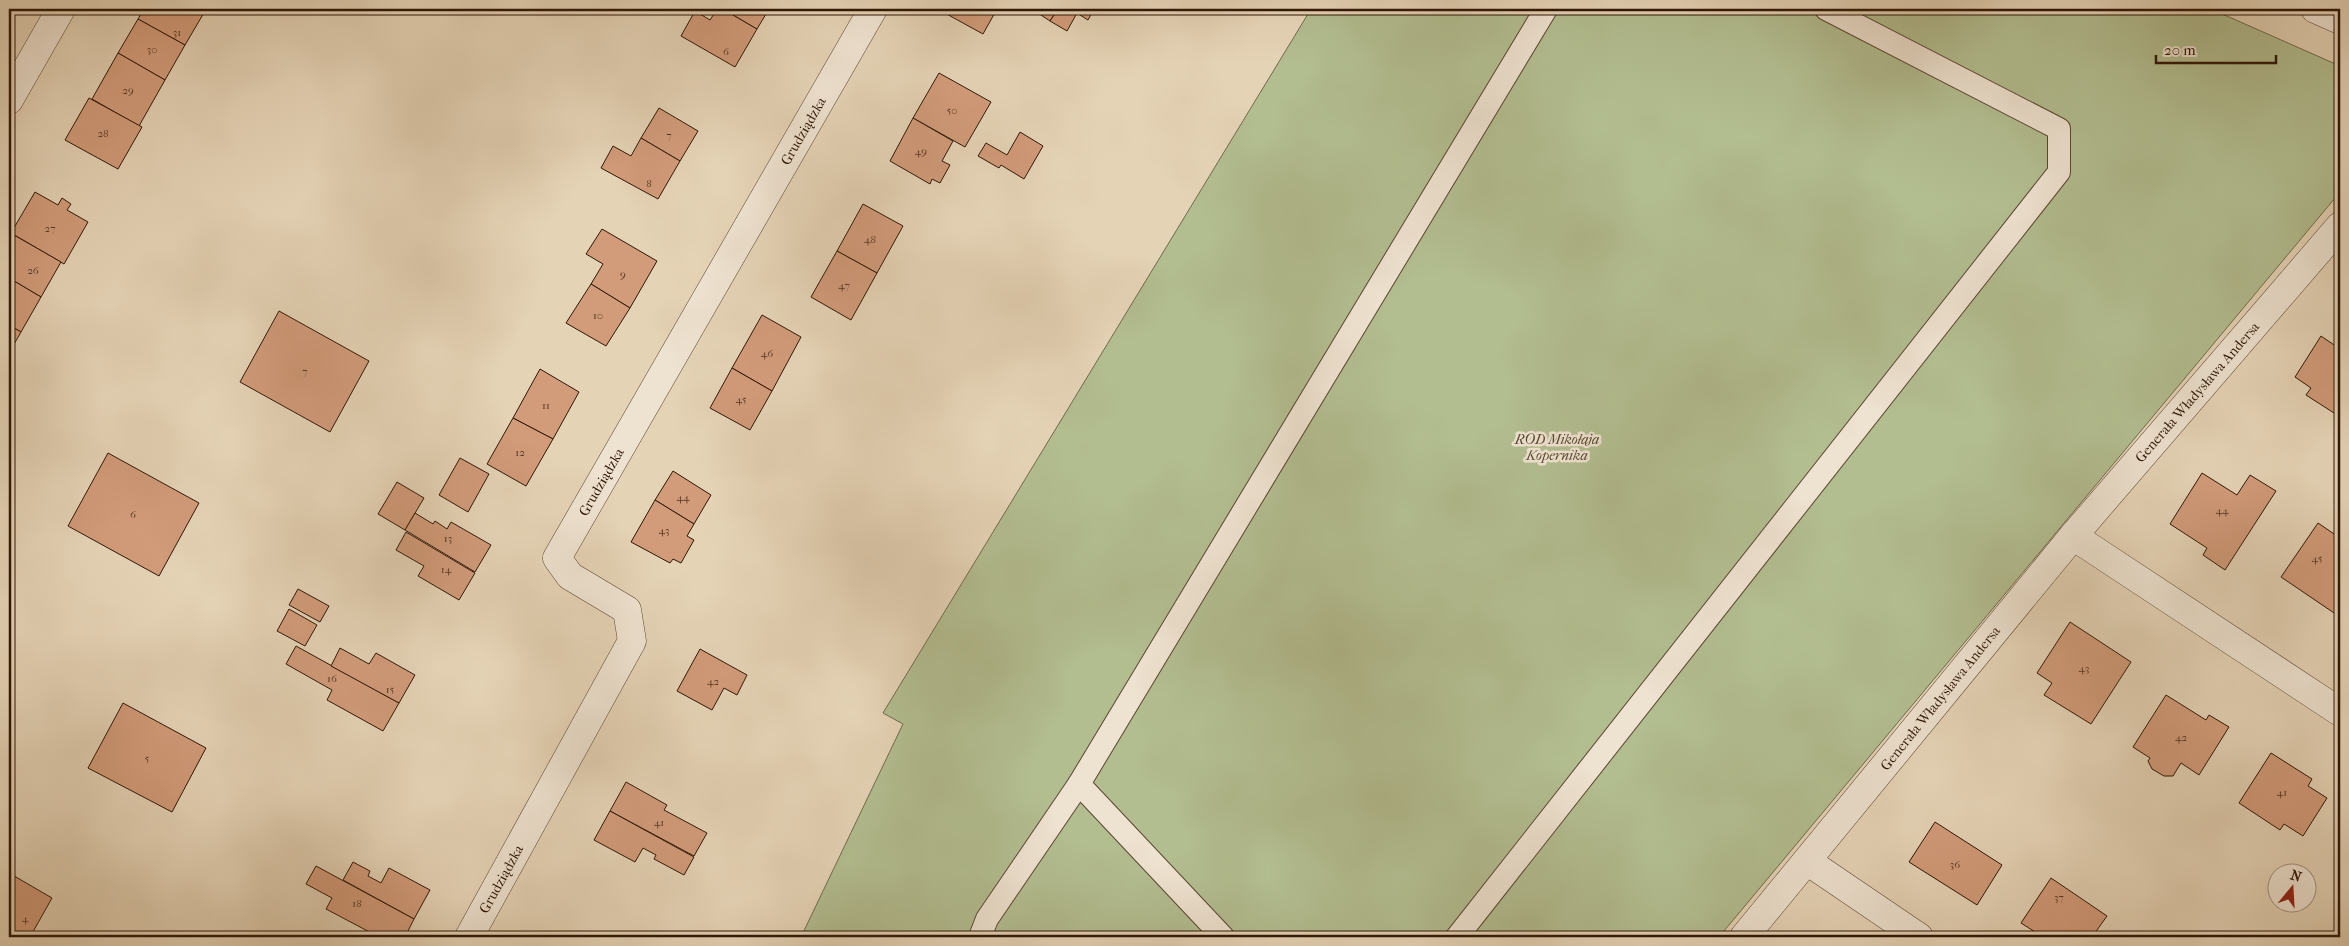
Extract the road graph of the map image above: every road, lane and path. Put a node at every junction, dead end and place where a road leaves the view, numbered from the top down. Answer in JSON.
{"nodes":[{"id":1,"x":61,"y":9,"type":"edge"},
{"id":2,"x":874,"y":9,"type":"edge"},
{"id":3,"x":1546,"y":9,"type":"edge"},
{"id":4,"x":1826,"y":9,"type":"edge"},
{"id":5,"x":2315,"y":9,"type":"edge"},
{"id":6,"x":2340,"y":20,"type":"edge"},
{"id":7,"x":9,"y":100,"type":"edge"},
{"id":8,"x":2340,"y":226,"type":"edge"},
{"id":9,"x":2331,"y":254,"type":"edge"},
{"id":10,"x":2073,"y":536,"type":"junction"},
{"id":11,"x":2340,"y":712,"type":"edge"},
{"id":12,"x":1079,"y":784,"type":"junction"},
{"id":13,"x":1807,"y":861,"type":"junction"},
{"id":14,"x":469,"y":937,"type":"edge"},
{"id":15,"x":980,"y":937,"type":"edge"},
{"id":16,"x":1223,"y":937,"type":"edge"},
{"id":17,"x":1457,"y":937,"type":"edge"},
{"id":18,"x":1744,"y":937,"type":"edge"},
{"id":19,"x":1919,"y":937,"type":"edge"}],
"edges":[{"from":1,"to":7,"type":"street"},
{"from":2,"to":14,"type":"street","name":"Grudziądzka"},
{"from":3,"to":12,"type":"lane"},
{"from":4,"to":17,"type":"lane"},
{"from":5,"to":6,"type":"street"},
{"from":8,"to":9,"type":"street","name":"Generała Władysława Andersa"},
{"from":9,"to":10,"type":"street","name":"Generała Władysława Andersa"},
{"from":10,"to":11,"type":"street"},
{"from":10,"to":13,"type":"street","name":"Generała Władysława Andersa"},
{"from":12,"to":15,"type":"lane"},
{"from":12,"to":16,"type":"lane"},
{"from":13,"to":18,"type":"street","name":"Generała Władysława Andersa"},
{"from":13,"to":19,"type":"street"}]}
